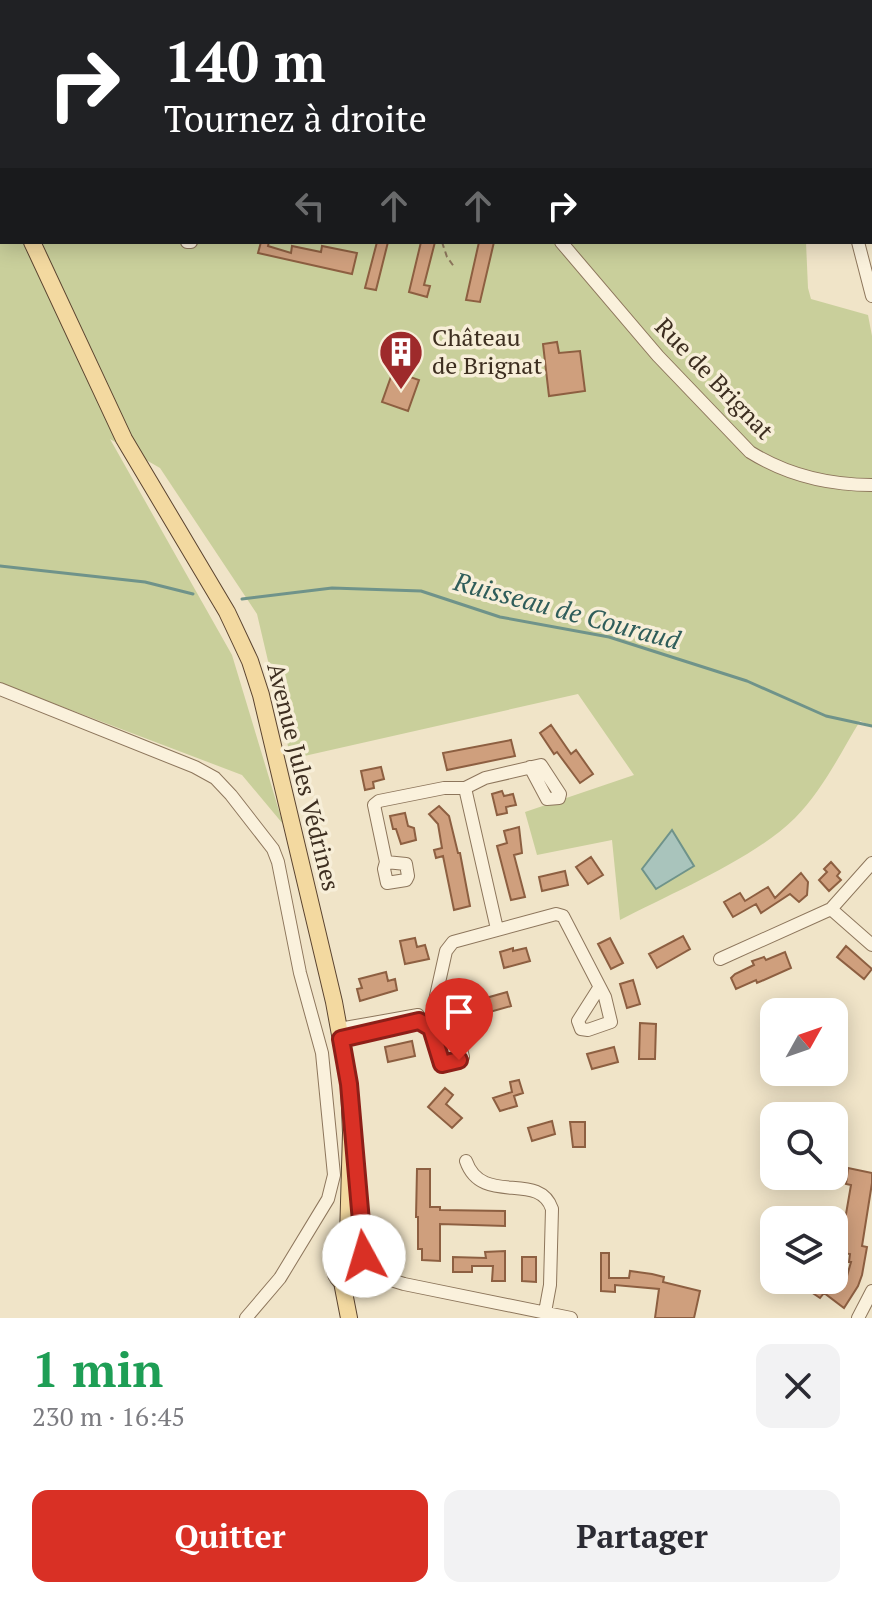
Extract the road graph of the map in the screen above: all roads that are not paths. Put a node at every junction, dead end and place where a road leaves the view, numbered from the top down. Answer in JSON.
{"nodes":[{"id":1,"x":33,"y":244,"type":"edge"},
{"id":2,"x":563,"y":244,"type":"edge"},
{"id":3,"x":859,"y":244,"type":"edge"},
{"id":4,"x":872,"y":296,"type":"edge"},
{"id":5,"x":872,"y":485,"type":"edge"},
{"id":6,"x":0,"y":689,"type":"edge"},
{"id":7,"x":530,"y":767,"type":"dead end"},
{"id":8,"x":465,"y":788,"type":"junction"},
{"id":9,"x":386,"y":862,"type":"dead end"},
{"id":10,"x":872,"y":863,"type":"edge"},
{"id":11,"x":831,"y":909,"type":"junction"},
{"id":12,"x":497,"y":929,"type":"junction"},
{"id":13,"x":872,"y":945,"type":"edge"},
{"id":14,"x":720,"y":959,"type":"dead end"},
{"id":15,"x":599,"y":988,"type":"dead end"},
{"id":16,"x":434,"y":1005,"type":"junction"},
{"id":17,"x":442,"y":1018,"type":"junction"},
{"id":18,"x":423,"y":1021,"type":"junction"},
{"id":19,"x":340,"y":1034,"type":"junction"},
{"id":20,"x":351,"y":1133,"type":"junction"},
{"id":21,"x":466,"y":1161,"type":"dead end"},
{"id":22,"x":342,"y":1255,"type":"junction"},
{"id":23,"x":364,"y":1256,"type":"junction"},
{"id":24,"x":365,"y":1278,"type":"junction"},
{"id":25,"x":342,"y":1282,"type":"junction"},
{"id":26,"x":872,"y":1291,"type":"edge"},
{"id":27,"x":545,"y":1312,"type":"junction"},
{"id":28,"x":349,"y":1316,"type":"edge"},
{"id":29,"x":246,"y":1318,"type":"edge"},
{"id":30,"x":571,"y":1318,"type":"edge"},
{"id":31,"x":858,"y":1318,"type":"edge"}],
"edges":[{"from":1,"to":19,"type":"main road","name":"Avenue Jules Védrines"},
{"from":2,"to":5,"type":"street","name":"Rue de Brignat"},
{"from":3,"to":4,"type":"street"},
{"from":6,"to":29,"type":"street"},
{"from":7,"to":8,"type":"street"},
{"from":8,"to":9,"type":"street"},
{"from":8,"to":12,"type":"street"},
{"from":10,"to":11,"type":"street"},
{"from":11,"to":13,"type":"street"},
{"from":11,"to":14,"type":"street"},
{"from":12,"to":15,"type":"street"},
{"from":12,"to":16,"type":"street"},
{"from":16,"to":17,"type":"street"},
{"from":16,"to":18,"type":"street"},
{"from":17,"to":18,"type":"street"},
{"from":17,"to":18,"type":"street"},
{"from":18,"to":19,"type":"street"},
{"from":19,"to":20,"type":"main road","name":"Avenue Jules Védrines"},
{"from":20,"to":22,"type":"main road","name":"Avenue Jules Védrines"},
{"from":20,"to":23,"type":"main road","name":"Avenue Jules Védrines"},
{"from":21,"to":27,"type":"street"},
{"from":22,"to":23,"type":"main road"},
{"from":22,"to":25,"type":"main road"},
{"from":23,"to":24,"type":"main road"},
{"from":24,"to":25,"type":"main road"},
{"from":24,"to":27,"type":"street"},
{"from":24,"to":28,"type":"main road"},
{"from":25,"to":28,"type":"main road"},
{"from":26,"to":31,"type":"street"},
{"from":27,"to":30,"type":"street"}]}
